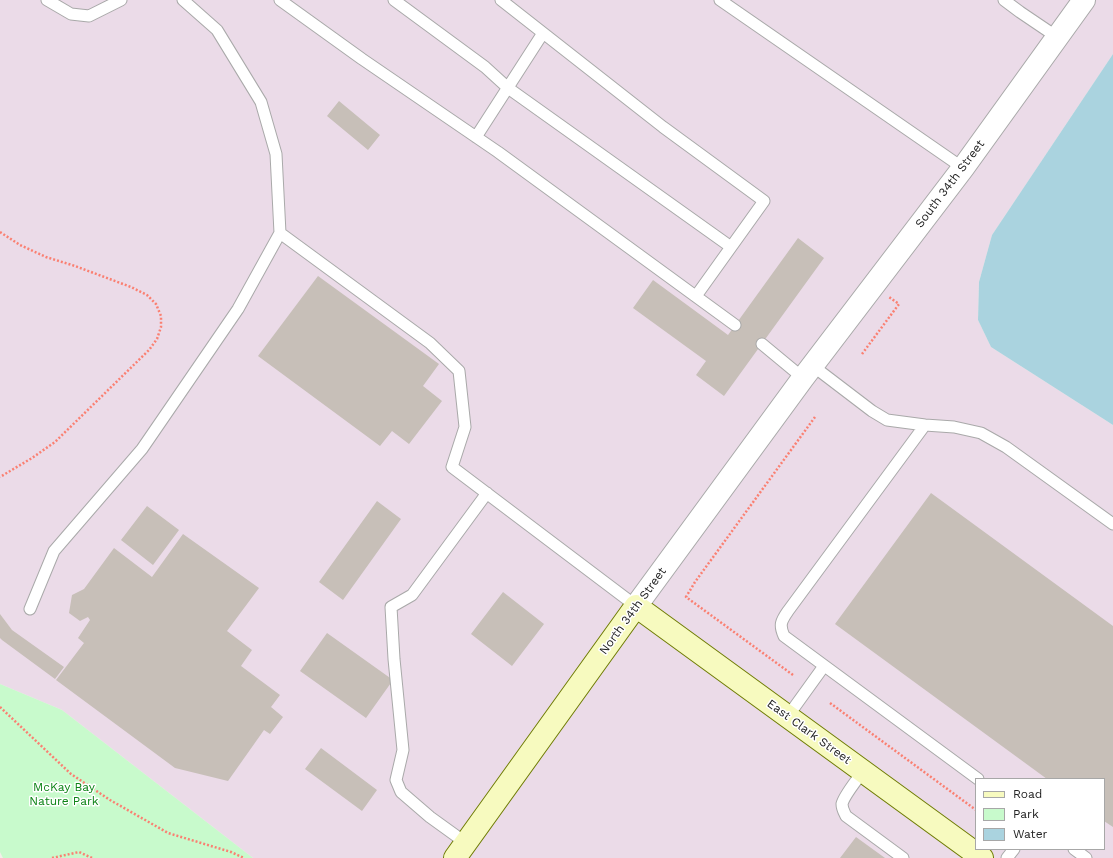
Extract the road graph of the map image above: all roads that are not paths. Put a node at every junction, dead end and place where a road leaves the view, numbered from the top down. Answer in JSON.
{"nodes":[{"id":1,"x":47,"y":0,"type":"edge"},
{"id":2,"x":121,"y":0,"type":"edge"},
{"id":3,"x":183,"y":0,"type":"edge"},
{"id":4,"x":280,"y":0,"type":"edge"},
{"id":5,"x":394,"y":0,"type":"edge"},
{"id":6,"x":501,"y":0,"type":"edge"},
{"id":7,"x":720,"y":0,"type":"edge"},
{"id":8,"x":1004,"y":0,"type":"edge"},
{"id":9,"x":1084,"y":0,"type":"edge"},
{"id":10,"x":543,"y":33,"type":"junction"},
{"id":11,"x":1057,"y":37,"type":"junction"},
{"id":12,"x":508,"y":88,"type":"junction"},
{"id":13,"x":476,"y":137,"type":"junction"},
{"id":14,"x":963,"y":168,"type":"junction"},
{"id":15,"x":280,"y":233,"type":"junction"},
{"id":16,"x":731,"y":247,"type":"junction"},
{"id":17,"x":696,"y":296,"type":"junction"},
{"id":18,"x":735,"y":325,"type":"dead end"},
{"id":19,"x":762,"y":344,"type":"dead end"},
{"id":20,"x":808,"y":372,"type":"junction"},
{"id":21,"x":925,"y":424,"type":"junction"},
{"id":22,"x":487,"y":493,"type":"junction"},
{"id":23,"x":1113,"y":524,"type":"edge"},
{"id":24,"x":636,"y":606,"type":"junction"},
{"id":25,"x":30,"y":609,"type":"dead end"},
{"id":26,"x":824,"y":666,"type":"junction"},
{"id":27,"x":788,"y":716,"type":"junction"},
{"id":28,"x":863,"y":771,"type":"junction"},
{"id":29,"x":977,"y":778,"type":"edge"},
{"id":30,"x":1013,"y":850,"type":"edge"},
{"id":31,"x":1075,"y":850,"type":"edge"},
{"id":32,"x":461,"y":851,"type":"edge"},
{"id":33,"x":972,"y":855,"type":"edge"},
{"id":34,"x":903,"y":858,"type":"edge"},
{"id":35,"x":1007,"y":858,"type":"edge"},
{"id":36,"x":1086,"y":858,"type":"edge"}],
"edges":[{"from":1,"to":2,"type":"lane"},
{"from":3,"to":15,"type":"lane"},
{"from":4,"to":13,"type":"lane"},
{"from":5,"to":12,"type":"lane"},
{"from":6,"to":10,"type":"lane"},
{"from":7,"to":14,"type":"lane"},
{"from":8,"to":11,"type":"lane"},
{"from":9,"to":11,"type":"street","name":"South 34th Street"},
{"from":10,"to":12,"type":"lane"},
{"from":10,"to":16,"type":"lane"},
{"from":11,"to":14,"type":"street","name":"South 34th Street"},
{"from":12,"to":13,"type":"lane"},
{"from":12,"to":16,"type":"lane"},
{"from":13,"to":17,"type":"lane"},
{"from":14,"to":20,"type":"street","name":"South 34th Street"},
{"from":15,"to":22,"type":"lane"},
{"from":15,"to":25,"type":"lane"},
{"from":16,"to":17,"type":"lane"},
{"from":17,"to":18,"type":"lane"},
{"from":19,"to":20,"type":"lane"},
{"from":20,"to":21,"type":"lane"},
{"from":20,"to":24,"type":"street","name":"North 34th Street"},
{"from":21,"to":23,"type":"lane"},
{"from":21,"to":26,"type":"lane"},
{"from":22,"to":24,"type":"lane"},
{"from":22,"to":32,"type":"lane"},
{"from":24,"to":27,"type":"street","name":"East Clark Street"},
{"from":24,"to":32,"type":"street","name":"North 34th Street"},
{"from":26,"to":27,"type":"lane"},
{"from":26,"to":29,"type":"lane"},
{"from":27,"to":28,"type":"street","name":"East Clark Street"},
{"from":28,"to":33,"type":"street","name":"East Clark Street"},
{"from":28,"to":34,"type":"lane"},
{"from":30,"to":35,"type":"lane"},
{"from":31,"to":36,"type":"lane"}]}
